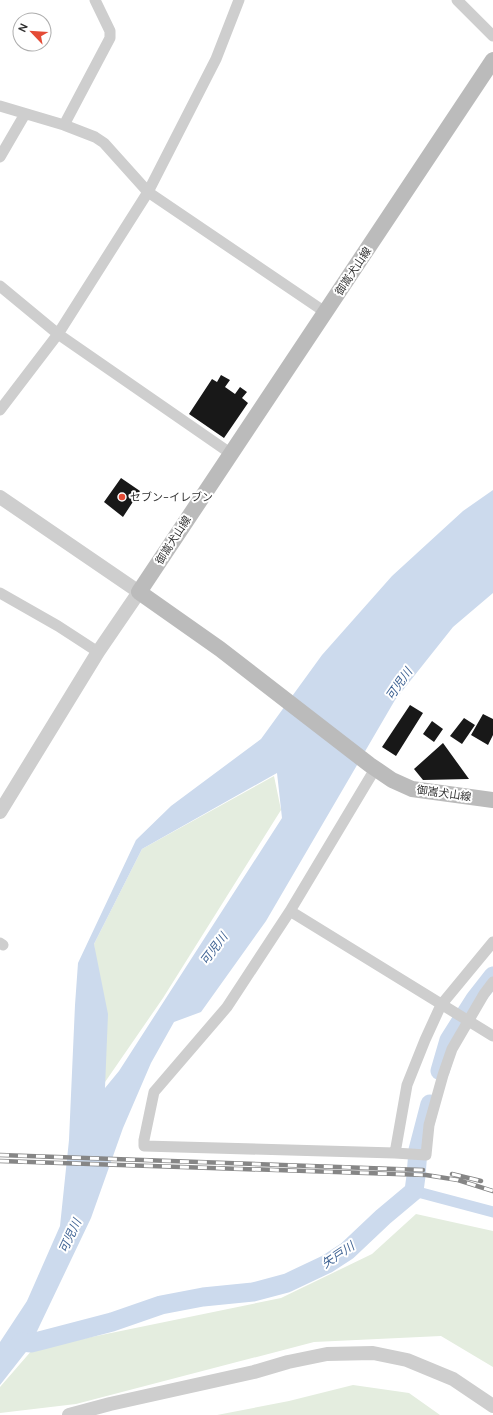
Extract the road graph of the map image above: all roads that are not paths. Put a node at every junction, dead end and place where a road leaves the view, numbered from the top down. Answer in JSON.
{"nodes":[{"id":1,"x":96,"y":0,"type":"edge"},
{"id":2,"x":239,"y":0,"type":"edge"},
{"id":3,"x":456,"y":0,"type":"edge"},
{"id":4,"x":493,"y":36,"type":"edge"},
{"id":5,"x":493,"y":60,"type":"edge"},
{"id":6,"x":0,"y":106,"type":"edge"},
{"id":7,"x":25,"y":114,"type":"junction"},
{"id":8,"x":64,"y":125,"type":"junction"},
{"id":9,"x":0,"y":157,"type":"edge"},
{"id":10,"x":148,"y":192,"type":"junction"},
{"id":11,"x":0,"y":286,"type":"edge"},
{"id":12,"x":325,"y":312,"type":"junction"},
{"id":13,"x":58,"y":334,"type":"junction"},
{"id":14,"x":0,"y":410,"type":"edge"},
{"id":15,"x":230,"y":453,"type":"junction"},
{"id":16,"x":0,"y":497,"type":"edge"},
{"id":17,"x":139,"y":592,"type":"junction"},
{"id":18,"x":0,"y":593,"type":"edge"},
{"id":19,"x":98,"y":652,"type":"junction"},
{"id":20,"x":373,"y":767,"type":"junction"},
{"id":21,"x":493,"y":800,"type":"edge"},
{"id":22,"x":0,"y":812,"type":"edge"},
{"id":23,"x":290,"y":911,"type":"junction"},
{"id":24,"x":493,"y":942,"type":"edge"},
{"id":25,"x":493,"y":982,"type":"edge"},
{"id":26,"x":444,"y":1006,"type":"junction"},
{"id":27,"x":468,"y":1020,"type":"junction"},
{"id":28,"x":493,"y":1036,"type":"edge"},
{"id":29,"x":395,"y":1152,"type":"junction"},
{"id":30,"x":493,"y":1406,"type":"edge"},
{"id":31,"x":69,"y":1415,"type":"edge"}],
"edges":[{"from":1,"to":8,"type":"street"},
{"from":2,"to":10,"type":"street"},
{"from":3,"to":4,"type":"street"},
{"from":5,"to":12,"type":"main road","name":"御嵩犬山線"},
{"from":6,"to":7,"type":"street"},
{"from":7,"to":8,"type":"street"},
{"from":7,"to":9,"type":"street"},
{"from":8,"to":10,"type":"street"},
{"from":10,"to":12,"type":"street"},
{"from":10,"to":13,"type":"street"},
{"from":11,"to":13,"type":"street"},
{"from":12,"to":15,"type":"main road","name":"御嵩犬山線"},
{"from":13,"to":14,"type":"street"},
{"from":13,"to":15,"type":"street"},
{"from":15,"to":17,"type":"main road","name":"御嵩犬山線"},
{"from":16,"to":17,"type":"street"},
{"from":17,"to":19,"type":"street"},
{"from":17,"to":20,"type":"main road","name":"御嵩犬山線"},
{"from":18,"to":19,"type":"street"},
{"from":19,"to":22,"type":"street"},
{"from":20,"to":21,"type":"main road","name":"御嵩犬山線"},
{"from":20,"to":23,"type":"street"},
{"from":23,"to":26,"type":"street"},
{"from":23,"to":29,"type":"street"},
{"from":24,"to":26,"type":"street"},
{"from":25,"to":27,"type":"street"},
{"from":26,"to":27,"type":"street"},
{"from":26,"to":29,"type":"street"},
{"from":27,"to":28,"type":"street"},
{"from":27,"to":29,"type":"street"},
{"from":30,"to":31,"type":"street"}]}
